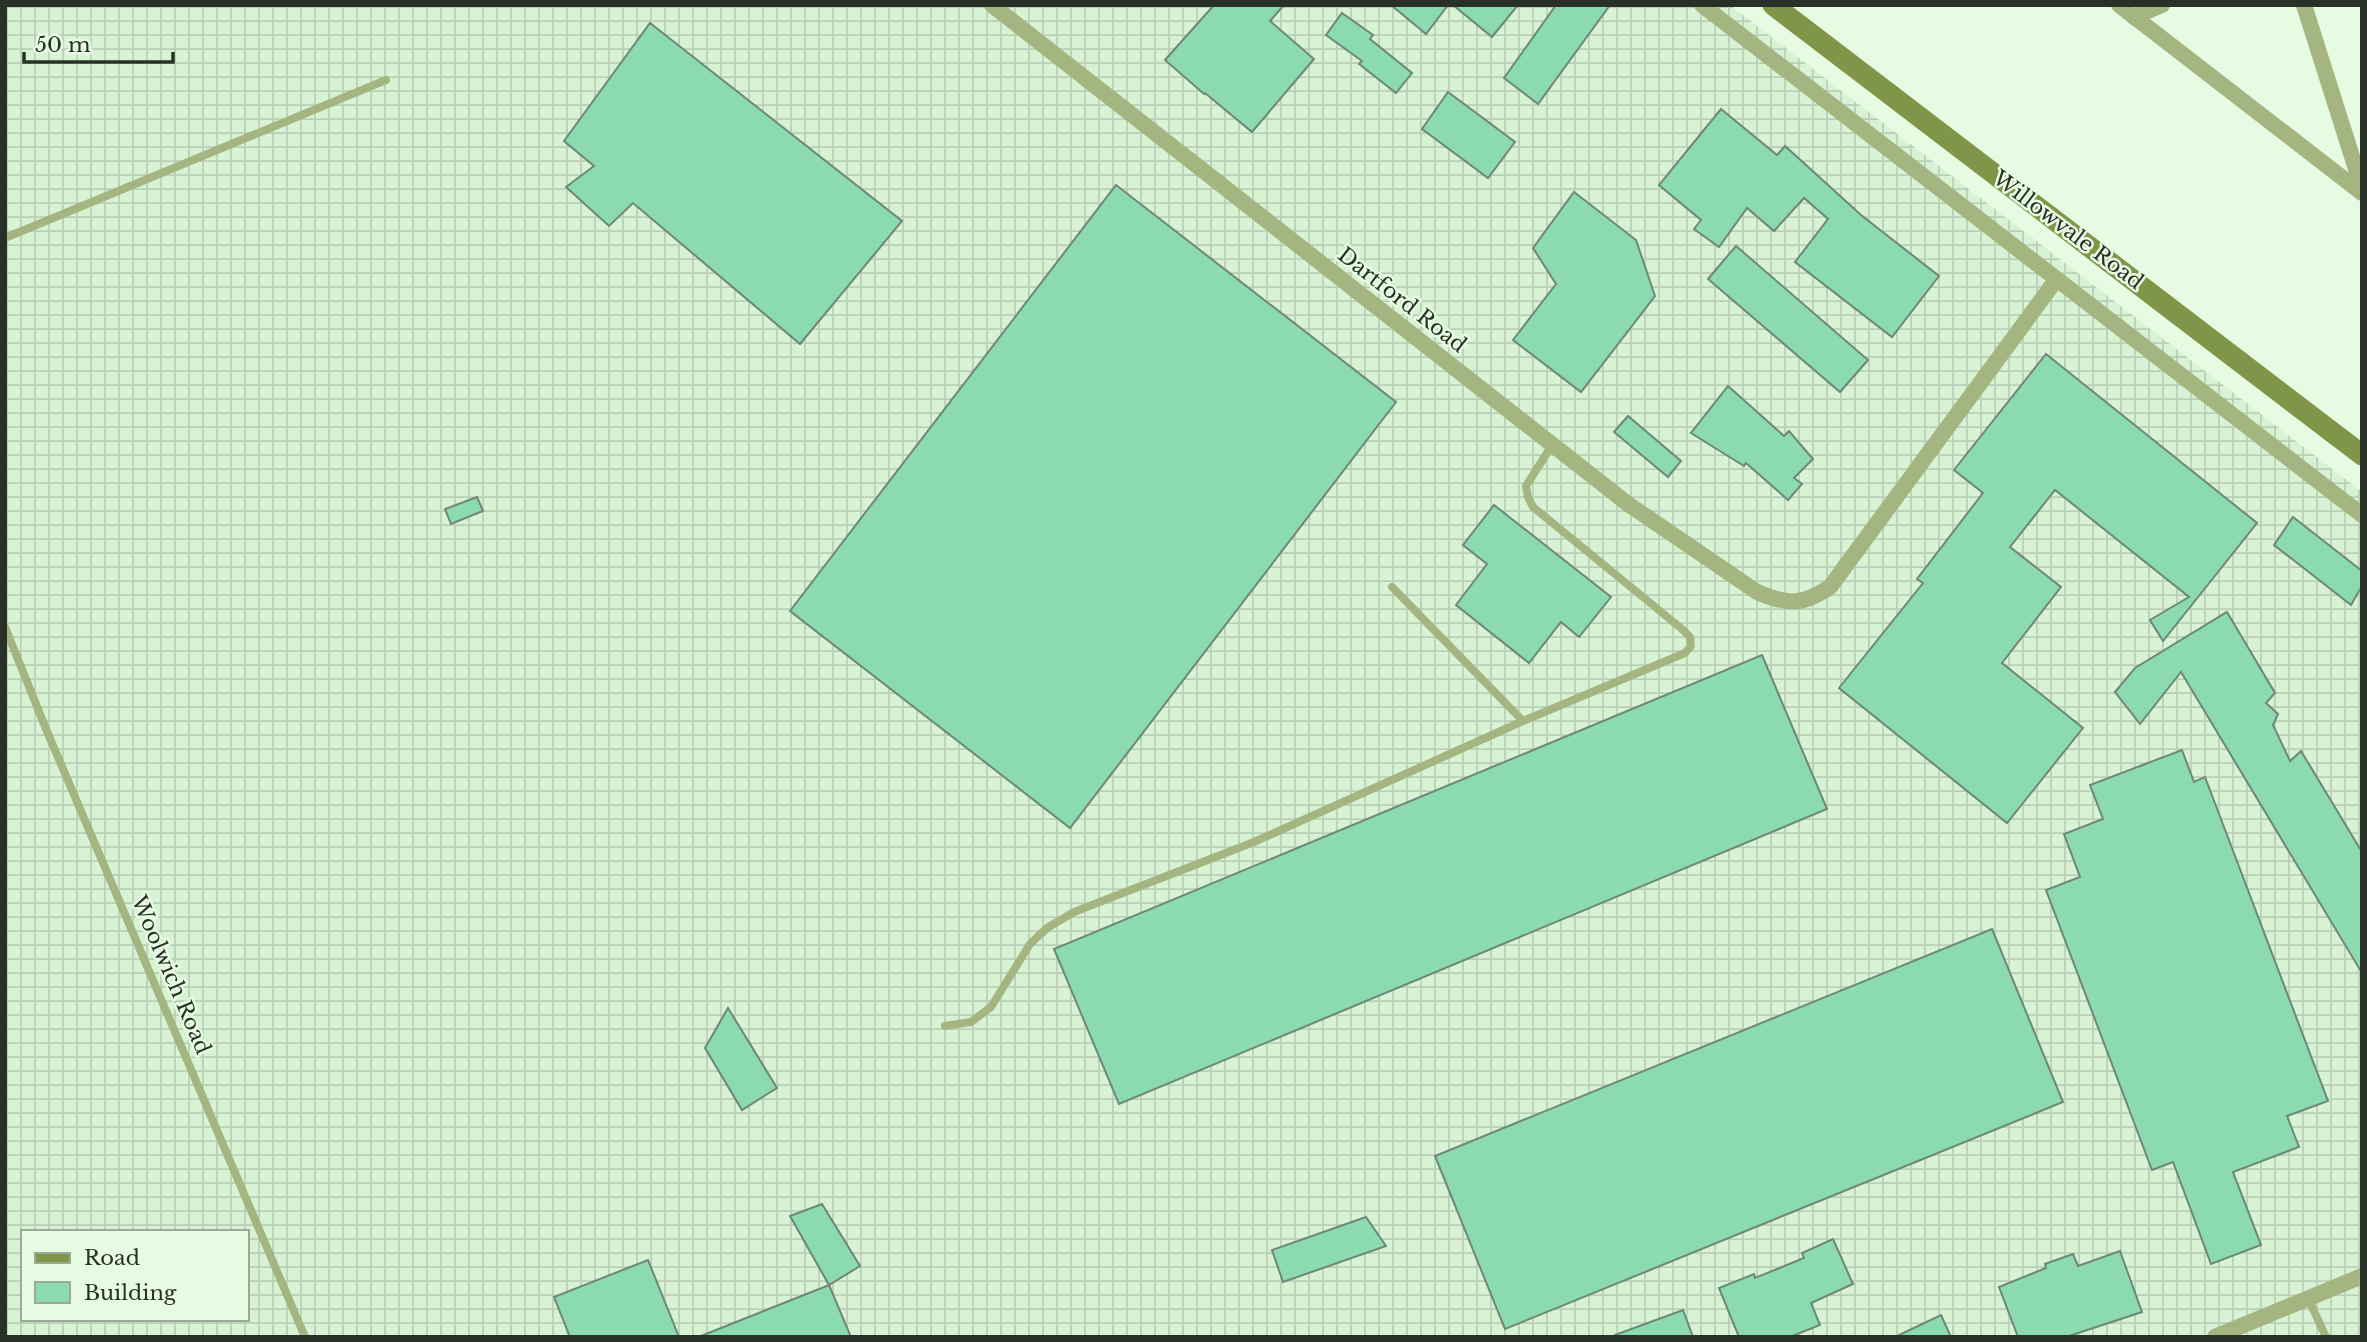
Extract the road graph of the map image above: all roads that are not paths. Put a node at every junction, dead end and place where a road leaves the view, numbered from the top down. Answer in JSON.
{"nodes":[{"id":1,"x":992,"y":5,"type":"edge"},
{"id":2,"x":1702,"y":5,"type":"edge"},
{"id":3,"x":1773,"y":5,"type":"edge"},
{"id":4,"x":2119,"y":5,"type":"edge"},
{"id":5,"x":2304,"y":5,"type":"edge"},
{"id":6,"x":2156,"y":6,"type":"edge"},
{"id":7,"x":2134,"y":16,"type":"junction"},
{"id":8,"x":386,"y":80,"type":"dead end"},
{"id":9,"x":2362,"y":191,"type":"edge"},
{"id":10,"x":5,"y":238,"type":"edge"},
{"id":11,"x":2056,"y":280,"type":"junction"},
{"id":12,"x":1552,"y":445,"type":"junction"},
{"id":13,"x":2362,"y":455,"type":"edge"},
{"id":14,"x":2362,"y":515,"type":"edge"},
{"id":15,"x":1392,"y":587,"type":"dead end"},
{"id":16,"x":5,"y":627,"type":"edge"},
{"id":17,"x":1523,"y":721,"type":"junction"},
{"id":18,"x":945,"y":1026,"type":"dead end"},
{"id":19,"x":2362,"y":1276,"type":"edge"},
{"id":20,"x":2308,"y":1298,"type":"junction"},
{"id":21,"x":305,"y":1337,"type":"edge"},
{"id":22,"x":2214,"y":1337,"type":"edge"},
{"id":23,"x":2326,"y":1337,"type":"edge"}],
"edges":[{"from":1,"to":12,"type":"street","name":"Dartford Road"},
{"from":2,"to":11,"type":"street"},
{"from":3,"to":13,"type":"main road","name":"Willowvale Road"},
{"from":4,"to":7,"type":"street"},
{"from":5,"to":9,"type":"street"},
{"from":6,"to":7,"type":"street"},
{"from":7,"to":9,"type":"street"},
{"from":8,"to":10,"type":"lane"},
{"from":11,"to":12,"type":"street","name":"Dartford Road"},
{"from":11,"to":14,"type":"street"},
{"from":12,"to":17,"type":"lane"},
{"from":15,"to":17,"type":"lane"},
{"from":16,"to":21,"type":"lane","name":"Woolwich Road"},
{"from":17,"to":18,"type":"lane"},
{"from":19,"to":20,"type":"street"},
{"from":20,"to":22,"type":"street"},
{"from":20,"to":23,"type":"lane"}]}
